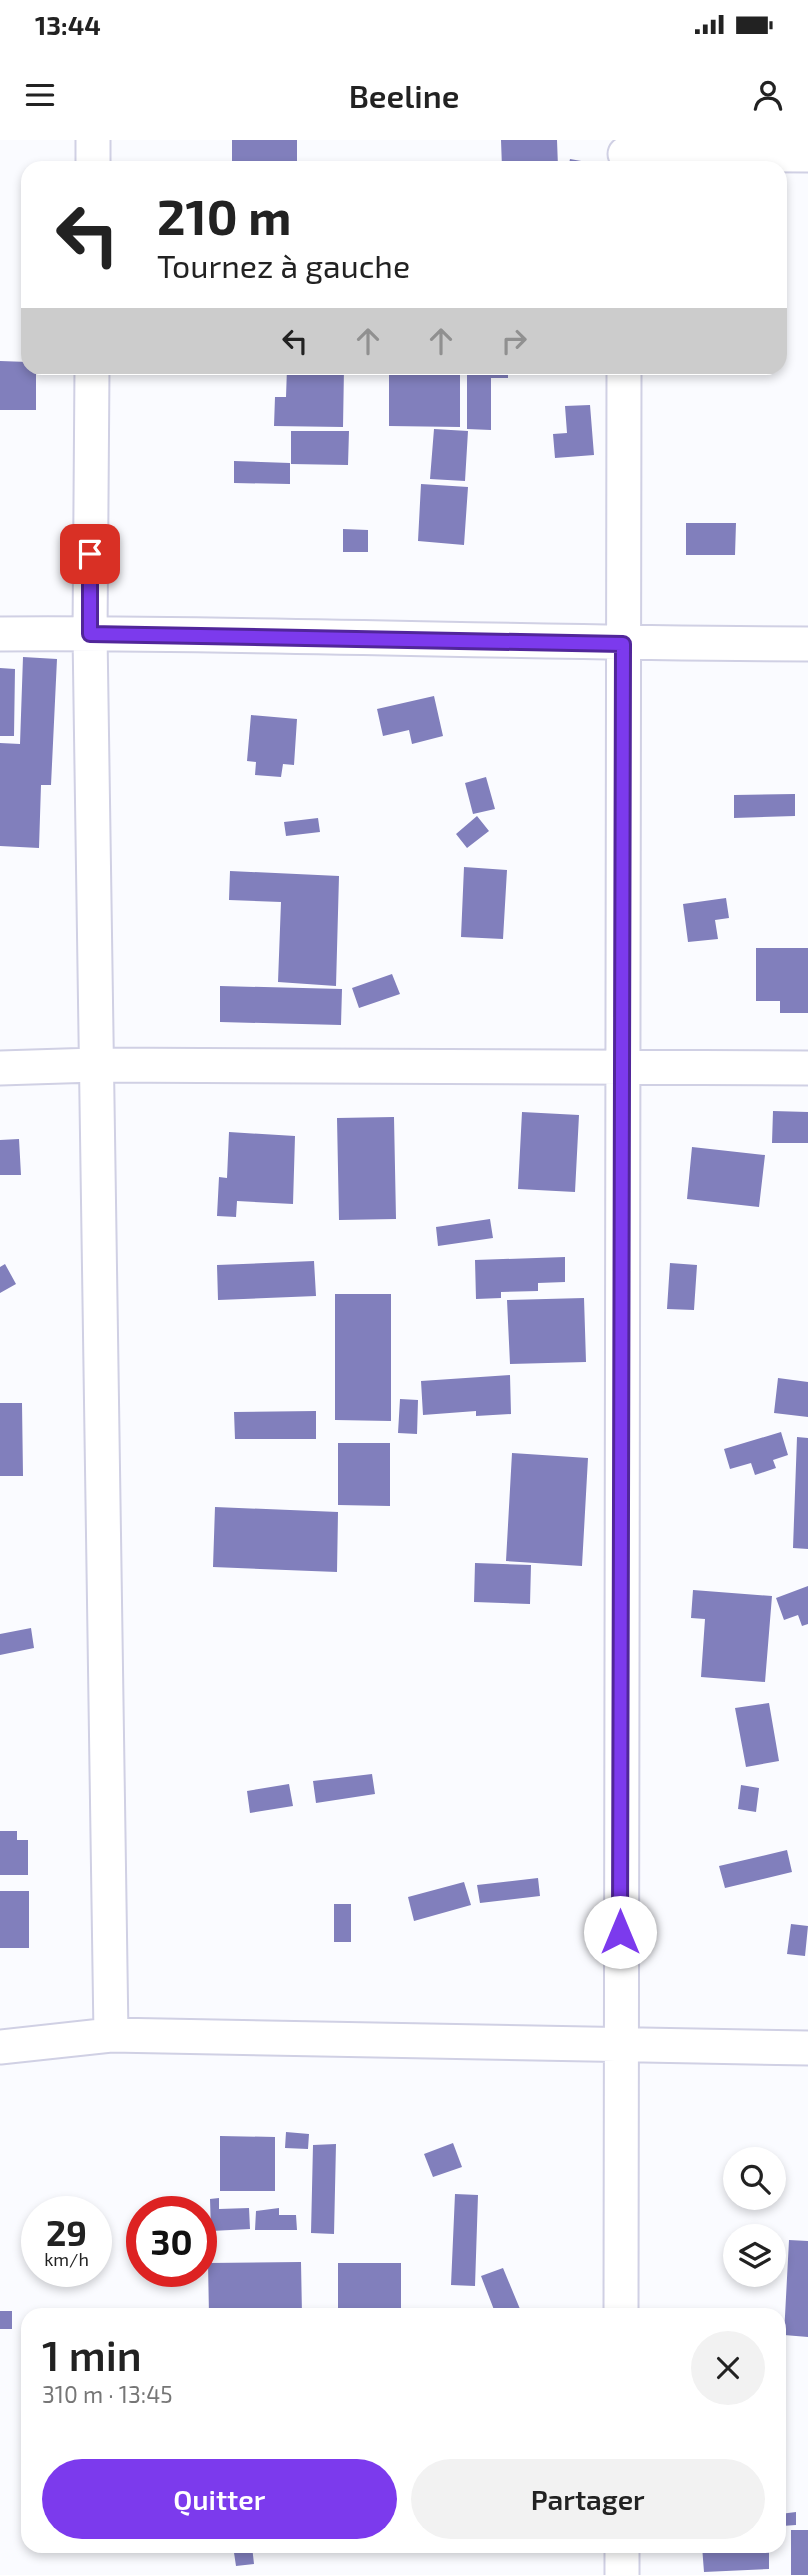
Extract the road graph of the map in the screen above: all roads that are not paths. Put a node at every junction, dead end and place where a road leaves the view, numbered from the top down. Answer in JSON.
{"nodes":[{"id":1,"x":93,"y":140,"type":"edge"},
{"id":2,"x":624,"y":154,"type":"edge"},
{"id":3,"x":808,"y":155,"type":"edge"},
{"id":4,"x":93,"y":161,"type":"edge"},
{"id":5,"x":92,"y":375,"type":"edge"},
{"id":6,"x":624,"y":375,"type":"edge"},
{"id":7,"x":0,"y":634,"type":"edge"},
{"id":8,"x":90,"y":634,"type":"junction"},
{"id":9,"x":623,"y":644,"type":"junction"},
{"id":10,"x":808,"y":644,"type":"edge"},
{"id":11,"x":95,"y":1065,"type":"junction"},
{"id":12,"x":0,"y":1068,"type":"edge"},
{"id":13,"x":623,"y":1068,"type":"junction"},
{"id":14,"x":808,"y":1068,"type":"edge"},
{"id":15,"x":111,"y":2035,"type":"junction"},
{"id":16,"x":620,"y":2044,"type":"junction"},
{"id":17,"x":0,"y":2047,"type":"edge"},
{"id":18,"x":808,"y":2048,"type":"edge"},
{"id":19,"x":621,"y":2308,"type":"edge"},
{"id":20,"x":622,"y":2553,"type":"edge"},
{"id":21,"x":622,"y":2575,"type":"edge"}],
"edges":[{"from":1,"to":4,"type":"street"},
{"from":2,"to":3,"type":"street"},
{"from":5,"to":8,"type":"street"},
{"from":6,"to":9,"type":"street"},
{"from":7,"to":8,"type":"street"},
{"from":8,"to":9,"type":"street"},
{"from":8,"to":11,"type":"street"},
{"from":9,"to":10,"type":"street"},
{"from":9,"to":13,"type":"street"},
{"from":11,"to":12,"type":"street"},
{"from":11,"to":13,"type":"street"},
{"from":11,"to":15,"type":"street"},
{"from":13,"to":14,"type":"street"},
{"from":13,"to":16,"type":"street"},
{"from":15,"to":16,"type":"street"},
{"from":15,"to":17,"type":"street"},
{"from":16,"to":18,"type":"street"},
{"from":16,"to":19,"type":"street"},
{"from":20,"to":21,"type":"street"}]}
